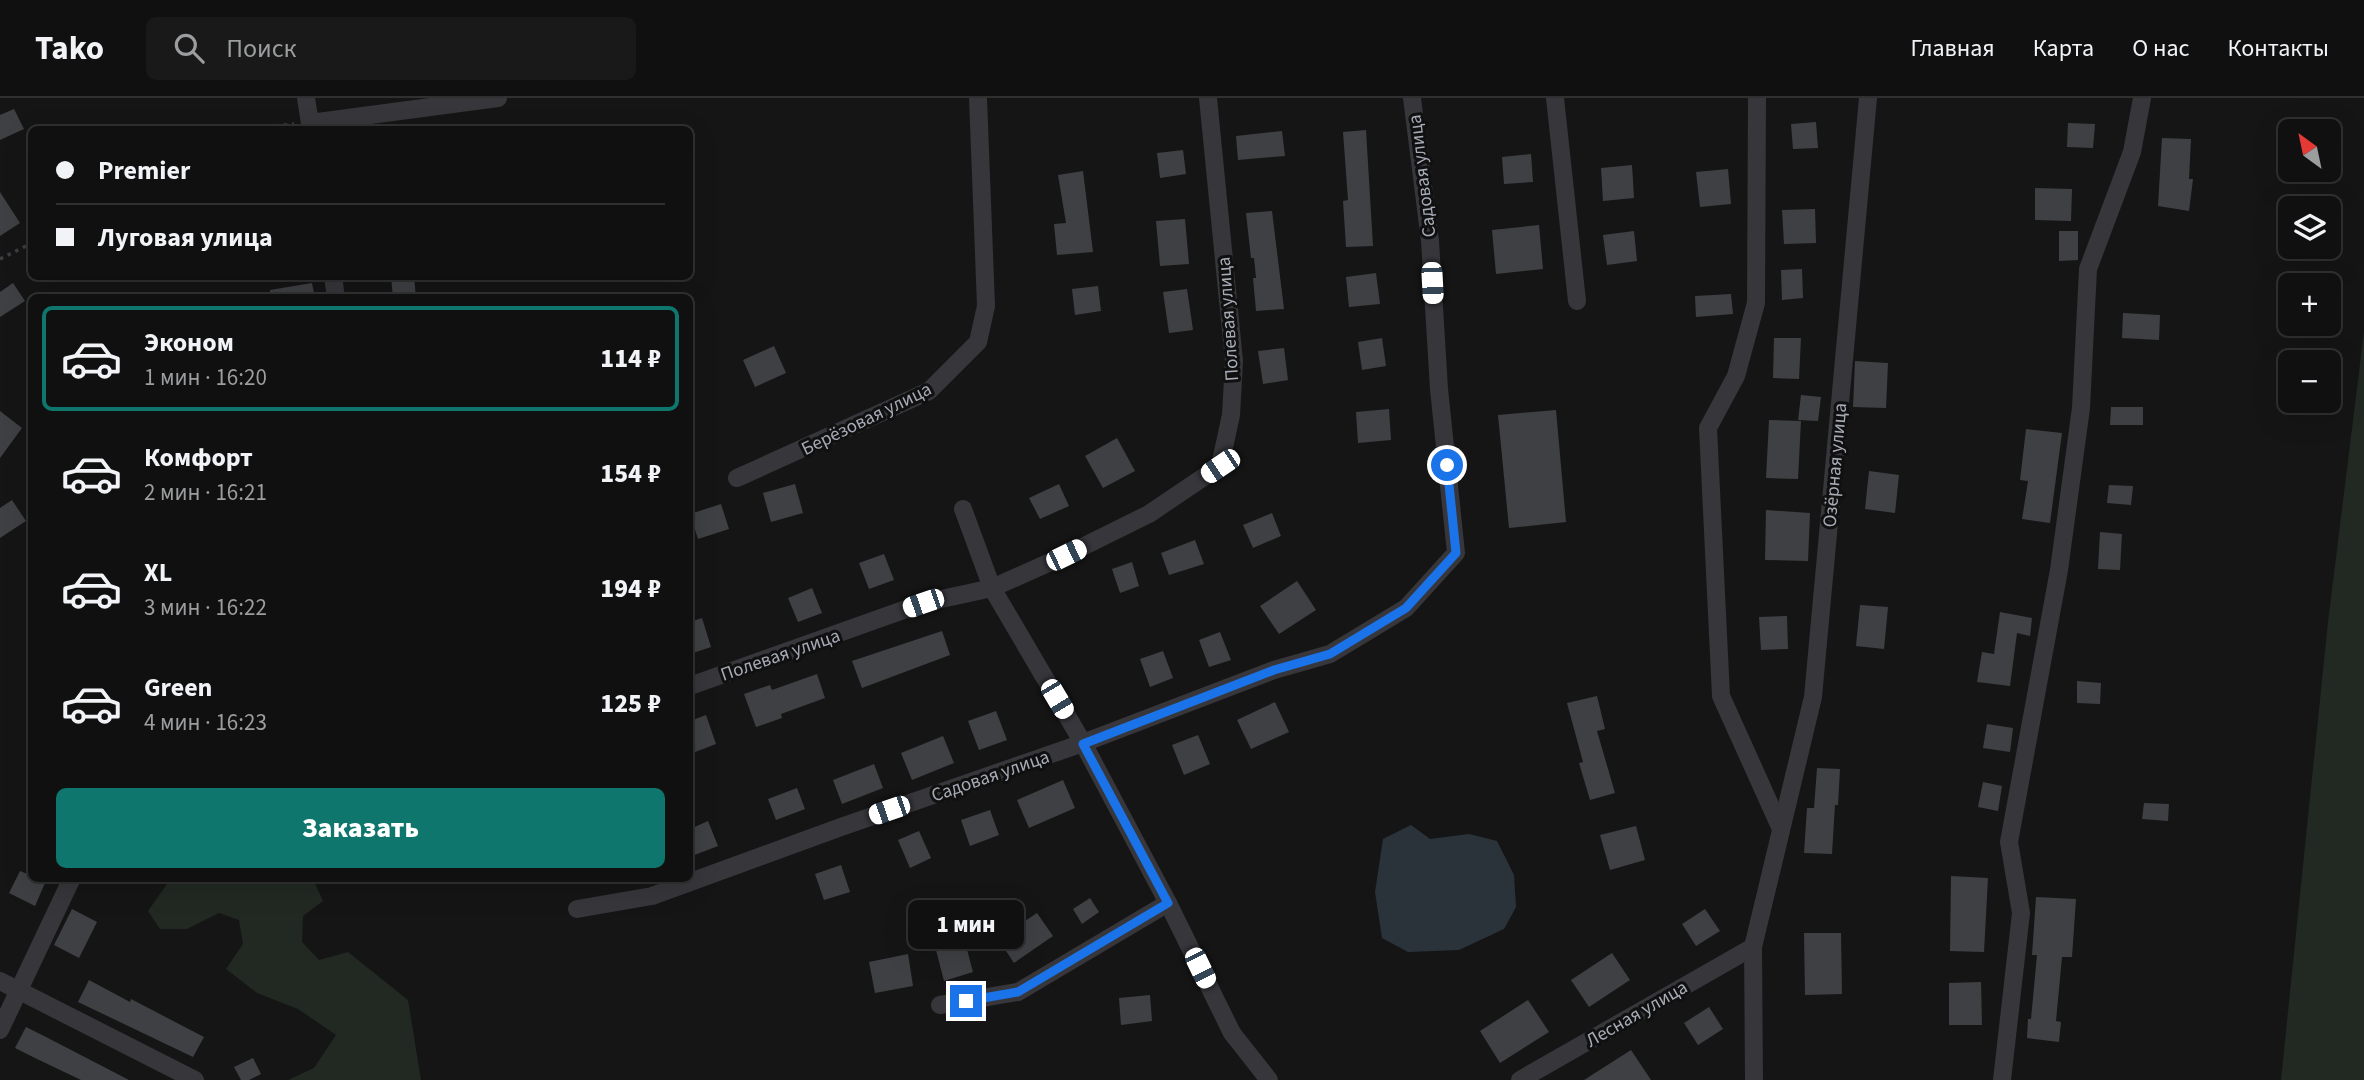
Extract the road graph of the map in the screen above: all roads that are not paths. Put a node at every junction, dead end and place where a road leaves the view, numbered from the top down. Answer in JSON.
{"nodes":[{"id":1,"x":306,"y":98,"type":"edge"},
{"id":2,"x":498,"y":98,"type":"edge"},
{"id":3,"x":978,"y":98,"type":"edge"},
{"id":4,"x":1208,"y":98,"type":"edge"},
{"id":5,"x":1412,"y":98,"type":"edge"},
{"id":6,"x":1555,"y":98,"type":"edge"},
{"id":7,"x":1757,"y":98,"type":"edge"},
{"id":8,"x":1868,"y":98,"type":"edge"},
{"id":9,"x":2143,"y":98,"type":"edge"},
{"id":10,"x":310,"y":126,"type":"edge"},
{"id":11,"x":1577,"y":301,"type":"dead end"},
{"id":12,"x":737,"y":478,"type":"dead end"},
{"id":13,"x":963,"y":509,"type":"dead end"},
{"id":14,"x":992,"y":588,"type":"junction"},
{"id":15,"x":693,"y":684,"type":"edge"},
{"id":16,"x":1083,"y":744,"type":"junction"},
{"id":17,"x":1781,"y":829,"type":"junction"},
{"id":18,"x":70,"y":882,"type":"edge"},
{"id":19,"x":692,"y":882,"type":"edge"},
{"id":20,"x":693,"y":882,"type":"edge"},
{"id":21,"x":1168,"y":903,"type":"junction"},
{"id":22,"x":577,"y":909,"type":"dead end"},
{"id":23,"x":1753,"y":947,"type":"junction"},
{"id":24,"x":0,"y":981,"type":"edge"},
{"id":25,"x":19,"y":990,"type":"junction"},
{"id":26,"x":940,"y":1005,"type":"dead end"},
{"id":27,"x":0,"y":1030,"type":"edge"},
{"id":28,"x":195,"y":1080,"type":"edge"},
{"id":29,"x":1269,"y":1080,"type":"edge"},
{"id":30,"x":1520,"y":1080,"type":"edge"},
{"id":31,"x":1754,"y":1080,"type":"edge"},
{"id":32,"x":2001,"y":1080,"type":"edge"}],
"edges":[{"from":1,"to":10,"type":"street"},
{"from":2,"to":10,"type":"street"},
{"from":3,"to":12,"type":"street","name":"Берёзовая улица"},
{"from":4,"to":14,"type":"street","name":"Полевая улица"},
{"from":5,"to":16,"type":"street","name":"Садовая улица"},
{"from":6,"to":11,"type":"street"},
{"from":7,"to":17,"type":"street"},
{"from":8,"to":17,"type":"street","name":"Озёрная улица"},
{"from":9,"to":32,"type":"street"},
{"from":13,"to":14,"type":"street"},
{"from":14,"to":15,"type":"street","name":"Полевая улица"},
{"from":14,"to":16,"type":"street"},
{"from":16,"to":20,"type":"street","name":"Садовая улица"},
{"from":16,"to":21,"type":"street"},
{"from":17,"to":23,"type":"street","name":"Озёрная улица"},
{"from":18,"to":25,"type":"street"},
{"from":19,"to":22,"type":"street","name":"Садовая улица"},
{"from":21,"to":26,"type":"street"},
{"from":21,"to":29,"type":"street"},
{"from":23,"to":30,"type":"street","name":"Лесная улица"},
{"from":23,"to":31,"type":"street","name":"Озёрная улица"},
{"from":24,"to":25,"type":"street"},
{"from":25,"to":27,"type":"street"},
{"from":25,"to":28,"type":"street"}]}
